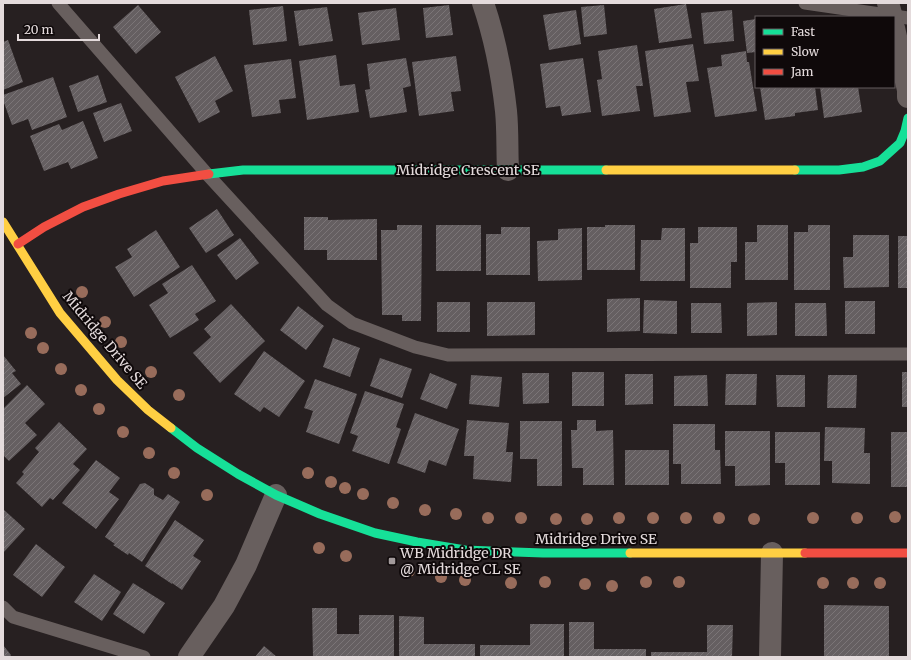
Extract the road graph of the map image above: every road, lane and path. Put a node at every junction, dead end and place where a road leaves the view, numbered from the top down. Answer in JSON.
{"nodes":[{"id":1,"x":58,"y":3,"type":"edge"},
{"id":2,"x":483,"y":3,"type":"edge"},
{"id":3,"x":805,"y":3,"type":"edge"},
{"id":4,"x":895,"y":16,"type":"edge"},
{"id":5,"x":908,"y":97,"type":"edge"},
{"id":6,"x":908,"y":118,"type":"edge"},
{"id":7,"x":508,"y":170,"type":"junction"},
{"id":8,"x":207,"y":174,"type":"junction"},
{"id":9,"x":3,"y":222,"type":"edge"},
{"id":10,"x":18,"y":244,"type":"junction"},
{"id":11,"x":908,"y":354,"type":"edge"},
{"id":12,"x":276,"y":495,"type":"junction"},
{"id":13,"x":772,"y":553,"type":"junction"},
{"id":14,"x":908,"y":553,"type":"edge"},
{"id":15,"x":3,"y":607,"type":"edge"},
{"id":16,"x":144,"y":657,"type":"edge"},
{"id":17,"x":189,"y":657,"type":"edge"},
{"id":18,"x":770,"y":657,"type":"edge"}],
"edges":[{"from":1,"to":8,"type":"lane"},
{"from":2,"to":7,"type":"street"},
{"from":3,"to":4,"type":"lane"},
{"from":4,"to":5,"type":"street"},
{"from":6,"to":7,"type":"street","name":"Midridge Crescent SE"},
{"from":7,"to":8,"type":"street","name":"Midridge Crescent SE"},
{"from":8,"to":10,"type":"street","name":"Midridge Crescent SE"},
{"from":8,"to":11,"type":"lane"},
{"from":9,"to":10,"type":"street","name":"Midridge Drive SE"},
{"from":10,"to":12,"type":"street","name":"Midridge Drive SE"},
{"from":12,"to":13,"type":"street","name":"Midridge Drive SE"},
{"from":12,"to":17,"type":"street"},
{"from":13,"to":14,"type":"street","name":"Midridge Drive SE"},
{"from":13,"to":18,"type":"street"},
{"from":15,"to":16,"type":"lane"}]}
